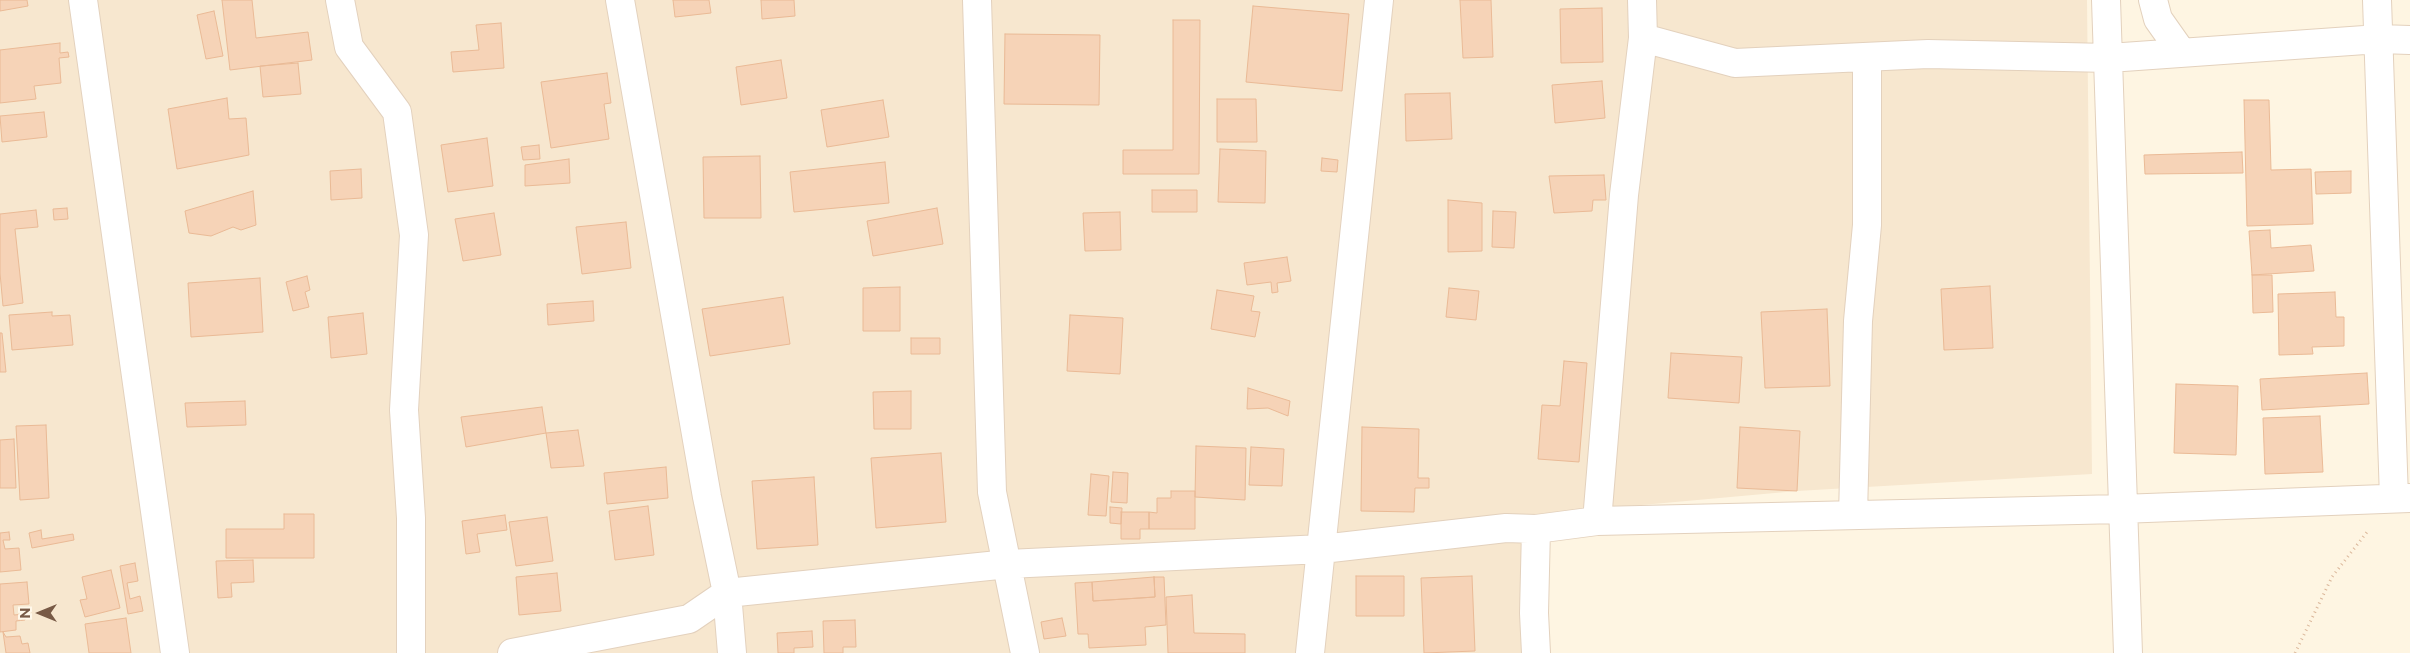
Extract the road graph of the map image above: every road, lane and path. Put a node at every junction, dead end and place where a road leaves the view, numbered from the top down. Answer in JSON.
{"nodes":[{"id":1,"x":83,"y":0,"type":"edge"},
{"id":2,"x":340,"y":0,"type":"edge"},
{"id":3,"x":620,"y":0,"type":"edge"},
{"id":4,"x":977,"y":0,"type":"edge"},
{"id":5,"x":1379,"y":0,"type":"edge"},
{"id":6,"x":1642,"y":0,"type":"edge"},
{"id":7,"x":2106,"y":0,"type":"edge"},
{"id":8,"x":2153,"y":0,"type":"edge"},
{"id":9,"x":2378,"y":0,"type":"edge"},
{"id":10,"x":1643,"y":38,"type":"junction"},
{"id":11,"x":2379,"y":39,"type":"junction"},
{"id":12,"x":2410,"y":40,"type":"edge"},
{"id":13,"x":2182,"y":53,"type":"junction"},
{"id":14,"x":1867,"y":57,"type":"junction"},
{"id":15,"x":2108,"y":58,"type":"junction"},
{"id":16,"x":2402,"y":498,"type":"edge"},
{"id":17,"x":2122,"y":509,"type":"junction"},
{"id":18,"x":1853,"y":515,"type":"junction"},
{"id":19,"x":1597,"y":521,"type":"junction"},
{"id":20,"x":1536,"y":529,"type":"junction"},
{"id":21,"x":1322,"y":549,"type":"junction"},
{"id":22,"x":1008,"y":564,"type":"junction"},
{"id":23,"x":727,"y":593,"type":"junction"},
{"id":24,"x":174,"y":653,"type":"edge"},
{"id":25,"x":411,"y":653,"type":"edge"},
{"id":26,"x":512,"y":653,"type":"edge"},
{"id":27,"x":732,"y":653,"type":"edge"},
{"id":28,"x":1025,"y":653,"type":"edge"},
{"id":29,"x":1310,"y":653,"type":"edge"},
{"id":30,"x":1536,"y":653,"type":"edge"},
{"id":31,"x":2128,"y":653,"type":"edge"},
{"id":32,"x":2295,"y":653,"type":"edge"}],
"edges":[{"from":1,"to":24,"type":"street"},
{"from":2,"to":25,"type":"street"},
{"from":3,"to":23,"type":"street"},
{"from":4,"to":22,"type":"street"},
{"from":5,"to":21,"type":"street"},
{"from":6,"to":10,"type":"street"},
{"from":7,"to":15,"type":"street"},
{"from":8,"to":13,"type":"street"},
{"from":9,"to":11,"type":"street"},
{"from":10,"to":14,"type":"street"},
{"from":10,"to":19,"type":"street"},
{"from":11,"to":12,"type":"street"},
{"from":11,"to":13,"type":"street"},
{"from":11,"to":16,"type":"street"},
{"from":13,"to":15,"type":"street"},
{"from":14,"to":15,"type":"street"},
{"from":14,"to":18,"type":"street"},
{"from":15,"to":17,"type":"street"},
{"from":16,"to":17,"type":"street"},
{"from":16,"to":32,"type":"path"},
{"from":17,"to":18,"type":"street"},
{"from":17,"to":31,"type":"street"},
{"from":18,"to":19,"type":"street"},
{"from":19,"to":20,"type":"street"},
{"from":20,"to":21,"type":"street"},
{"from":20,"to":30,"type":"street"},
{"from":21,"to":22,"type":"street"},
{"from":21,"to":29,"type":"street"},
{"from":22,"to":23,"type":"street"},
{"from":22,"to":28,"type":"street"},
{"from":23,"to":26,"type":"street"},
{"from":23,"to":27,"type":"street"}]}
